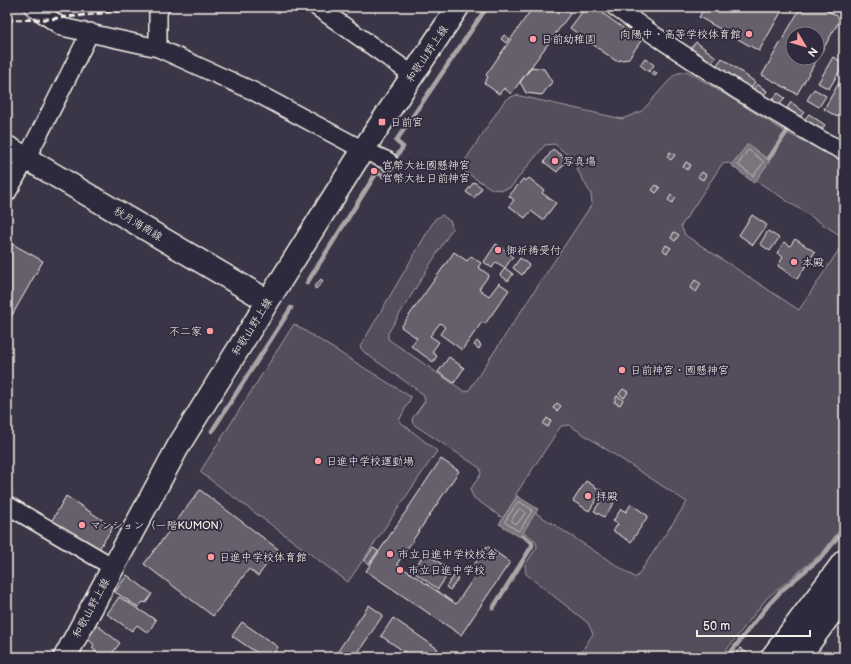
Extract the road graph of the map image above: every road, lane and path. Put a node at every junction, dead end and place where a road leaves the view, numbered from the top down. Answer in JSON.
{"nodes":[{"id":1,"x":32,"y":7,"type":"edge"},
{"id":2,"x":161,"y":7,"type":"edge"},
{"id":3,"x":317,"y":7,"type":"edge"},
{"id":4,"x":458,"y":7,"type":"edge"},
{"id":5,"x":615,"y":7,"type":"edge"},
{"id":6,"x":90,"y":32,"type":"junction"},
{"id":7,"x":158,"y":48,"type":"junction"},
{"id":8,"x":413,"y":75,"type":"junction"},
{"id":9,"x":7,"y":147,"type":"edge"},
{"id":10,"x":363,"y":150,"type":"junction"},
{"id":11,"x":844,"y":151,"type":"edge"},
{"id":12,"x":27,"y":159,"type":"junction"},
{"id":13,"x":388,"y":161,"type":"dead end"},
{"id":14,"x":7,"y":193,"type":"edge"},
{"id":15,"x":268,"y":301,"type":"junction"},
{"id":16,"x":7,"y":505,"type":"edge"},
{"id":17,"x":844,"y":561,"type":"edge"},
{"id":18,"x":113,"y":567,"type":"junction"},
{"id":19,"x":844,"y":596,"type":"edge"},
{"id":20,"x":65,"y":657,"type":"edge"},
{"id":21,"x":772,"y":657,"type":"edge"},
{"id":22,"x":799,"y":657,"type":"edge"}],
"edges":[{"from":1,"to":6,"type":"street"},
{"from":2,"to":7,"type":"street"},
{"from":3,"to":8,"type":"street"},
{"from":4,"to":8,"type":"main road","name":"和歌山野上線"},
{"from":5,"to":11,"type":"street"},
{"from":6,"to":7,"type":"street"},
{"from":6,"to":12,"type":"street"},
{"from":7,"to":10,"type":"street"},
{"from":8,"to":10,"type":"main road","name":"和歌山野上線"},
{"from":9,"to":12,"type":"main road","name":"秋月海南線"},
{"from":10,"to":13,"type":"street"},
{"from":10,"to":15,"type":"main road","name":"和歌山野上線"},
{"from":12,"to":14,"type":"street"},
{"from":12,"to":15,"type":"main road","name":"秋月海南線"},
{"from":15,"to":18,"type":"main road","name":"和歌山野上線"},
{"from":16,"to":18,"type":"street"},
{"from":17,"to":21,"type":"main road"},
{"from":18,"to":20,"type":"main road","name":"和歌山野上線"},
{"from":19,"to":22,"type":"main road"}]}
